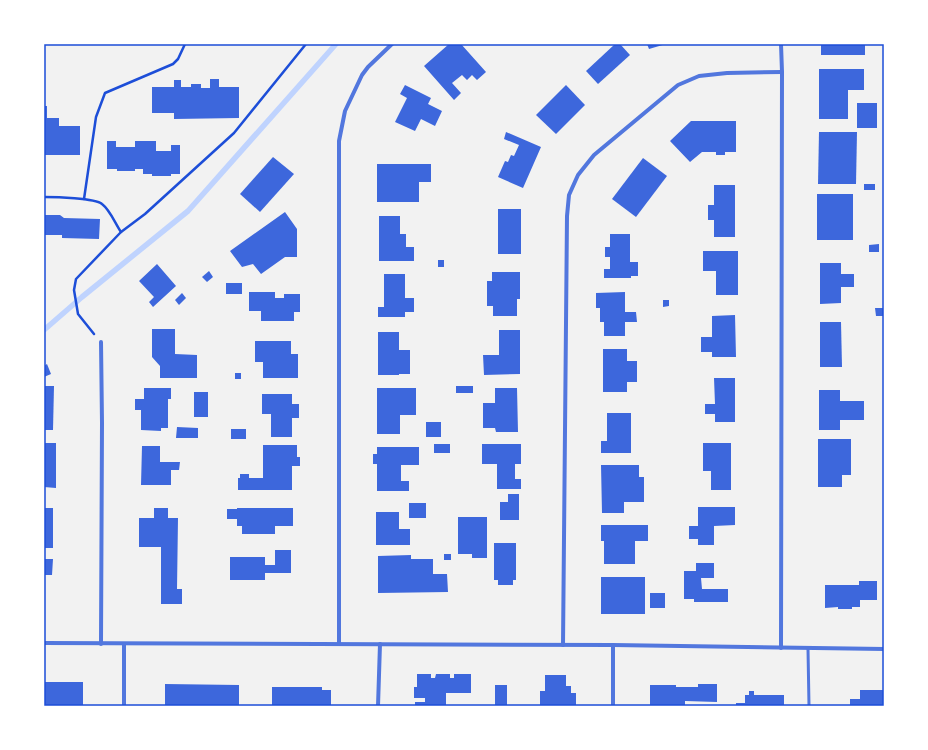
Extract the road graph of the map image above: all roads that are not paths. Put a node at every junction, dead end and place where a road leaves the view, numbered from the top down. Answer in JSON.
{"nodes":[{"id":1,"x":392,"y":44,"type":"edge"},
{"id":2,"x":781,"y":44,"type":"edge"},
{"id":3,"x":782,"y":72,"type":"junction"},
{"id":4,"x":101,"y":342,"type":"road end"},
{"id":5,"x":44,"y":643,"type":"edge"},
{"id":6,"x":101,"y":644,"type":"junction"},
{"id":7,"x":124,"y":644,"type":"junction"},
{"id":8,"x":339,"y":644,"type":"junction"},
{"id":9,"x":380,"y":644,"type":"junction"},
{"id":10,"x":563,"y":645,"type":"junction"},
{"id":11,"x":613,"y":645,"type":"junction"},
{"id":12,"x":781,"y":648,"type":"junction"},
{"id":13,"x":808,"y":649,"type":"junction"},
{"id":14,"x":884,"y":649,"type":"edge"},
{"id":15,"x":124,"y":706,"type":"edge"},
{"id":16,"x":378,"y":706,"type":"edge"},
{"id":17,"x":612,"y":706,"type":"edge"},
{"id":18,"x":809,"y":706,"type":"edge"}],
"edges":[{"from":1,"to":8,"type":"street"},
{"from":2,"to":3,"type":"street"},
{"from":3,"to":10,"type":"street"},
{"from":3,"to":12,"type":"street"},
{"from":4,"to":6,"type":"street"},
{"from":5,"to":6,"type":"street"},
{"from":6,"to":7,"type":"street"},
{"from":7,"to":8,"type":"street"},
{"from":7,"to":15,"type":"street"},
{"from":8,"to":9,"type":"street"},
{"from":9,"to":10,"type":"street"},
{"from":9,"to":16,"type":"street"},
{"from":10,"to":11,"type":"street"},
{"from":11,"to":12,"type":"street"},
{"from":11,"to":17,"type":"street"},
{"from":12,"to":13,"type":"street"},
{"from":13,"to":14,"type":"street"},
{"from":13,"to":18,"type":"lane"}]}
